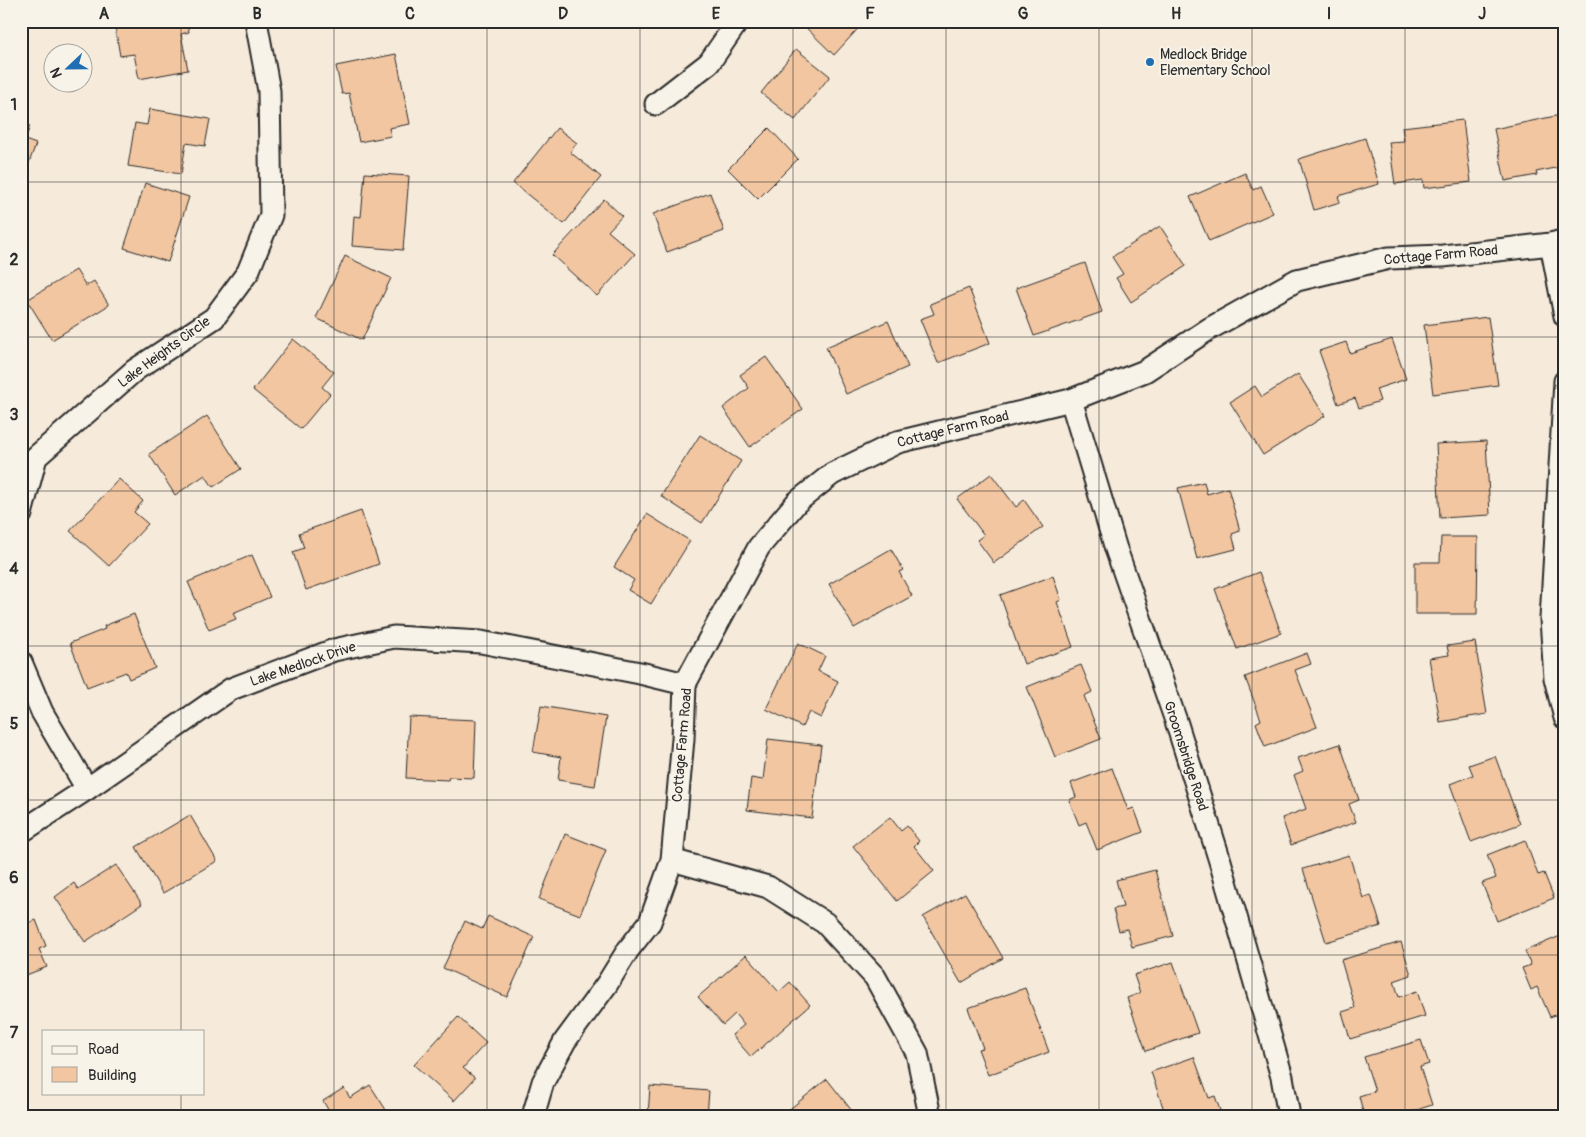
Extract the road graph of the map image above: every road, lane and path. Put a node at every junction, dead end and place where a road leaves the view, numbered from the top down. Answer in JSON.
{"nodes":[{"id":1,"x":256,"y":21,"type":"edge"},
{"id":2,"x":738,"y":21,"type":"edge"},
{"id":3,"x":656,"y":104,"type":"dead end"},
{"id":4,"x":1558,"y":242,"type":"edge"},
{"id":5,"x":1565,"y":316,"type":"edge"},
{"id":6,"x":1565,"y":381,"type":"edge"},
{"id":7,"x":1071,"y":400,"type":"junction"},
{"id":8,"x":21,"y":514,"type":"edge"},
{"id":9,"x":21,"y":662,"type":"edge"},
{"id":10,"x":685,"y":684,"type":"junction"},
{"id":11,"x":1565,"y":718,"type":"edge"},
{"id":12,"x":87,"y":789,"type":"junction"},
{"id":13,"x":21,"y":832,"type":"edge"},
{"id":14,"x":672,"y":860,"type":"junction"},
{"id":15,"x":533,"y":1116,"type":"edge"},
{"id":16,"x":930,"y":1116,"type":"edge"},
{"id":17,"x":1289,"y":1116,"type":"edge"}],
"edges":[{"from":1,"to":8,"type":"street","name":"Lake Heights Circle"},
{"from":2,"to":3,"type":"street"},
{"from":4,"to":5,"type":"street"},
{"from":4,"to":7,"type":"street","name":"Cottage Farm Road"},
{"from":6,"to":11,"type":"street"},
{"from":7,"to":10,"type":"street","name":"Cottage Farm Road"},
{"from":7,"to":17,"type":"street","name":"Groomsbridge Road"},
{"from":9,"to":12,"type":"street"},
{"from":10,"to":12,"type":"street","name":"Lake Medlock Drive"},
{"from":10,"to":14,"type":"street","name":"Cottage Farm Road"},
{"from":12,"to":13,"type":"street","name":"Lake Medlock Drive"},
{"from":14,"to":15,"type":"street","name":"Cottage Farm Road"},
{"from":14,"to":16,"type":"street"}]}
